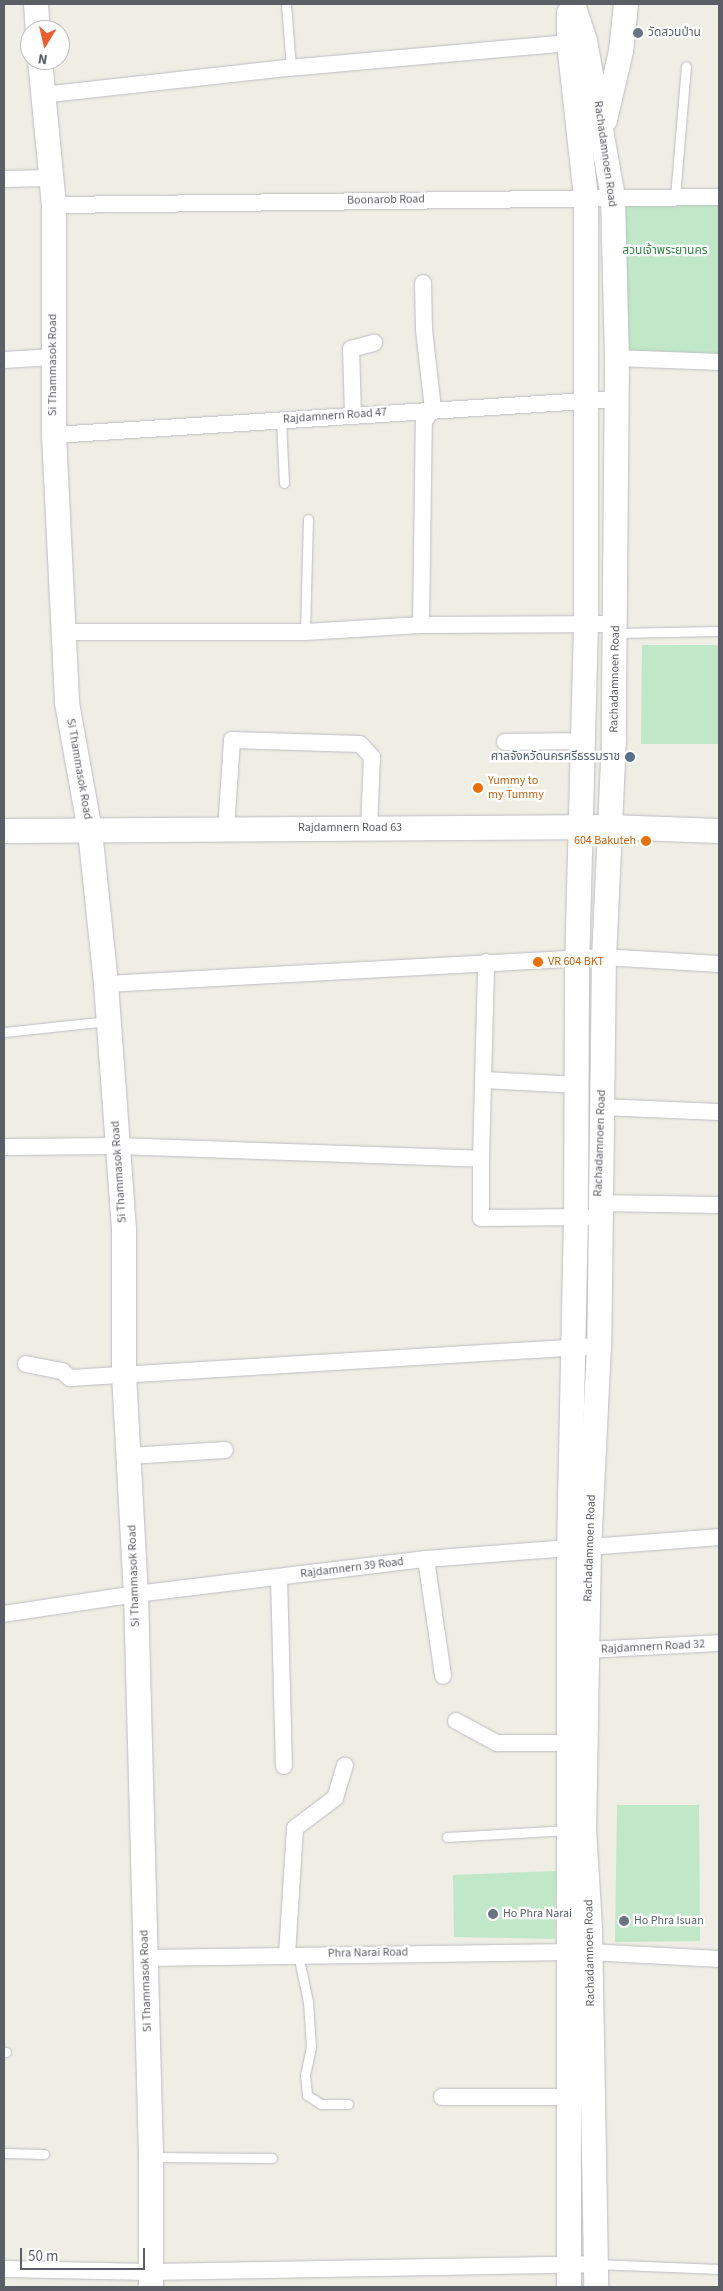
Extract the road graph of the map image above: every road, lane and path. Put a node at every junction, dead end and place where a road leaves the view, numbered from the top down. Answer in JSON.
{"nodes":[{"id":1,"x":36,"y":4,"type":"edge"},
{"id":2,"x":286,"y":4,"type":"edge"},
{"id":3,"x":571,"y":4,"type":"edge"},
{"id":4,"x":626,"y":4,"type":"edge"},
{"id":5,"x":37,"y":20,"type":"edge"},
{"id":6,"x":569,"y":43,"type":"junction"},
{"id":7,"x":686,"y":66,"type":"dead end"},
{"id":8,"x":292,"y":68,"type":"junction"},
{"id":9,"x":41,"y":70,"type":"edge"},
{"id":10,"x":42,"y":95,"type":"junction"},
{"id":11,"x":603,"y":129,"type":"junction"},
{"id":12,"x":50,"y":178,"type":"junction"},
{"id":13,"x":4,"y":179,"type":"edge"},
{"id":14,"x":719,"y":196,"type":"edge"},
{"id":15,"x":586,"y":197,"type":"junction"},
{"id":16,"x":613,"y":197,"type":"junction"},
{"id":17,"x":675,"y":197,"type":"junction"},
{"id":18,"x":54,"y":206,"type":"junction"},
{"id":19,"x":423,"y":282,"type":"dead end"},
{"id":20,"x":374,"y":343,"type":"dead end"},
{"id":21,"x":53,"y":357,"type":"junction"},
{"id":22,"x":617,"y":358,"type":"junction"},
{"id":23,"x":4,"y":360,"type":"edge"},
{"id":24,"x":719,"y":362,"type":"edge"},
{"id":25,"x":617,"y":400,"type":"junction"},
{"id":26,"x":586,"y":401,"type":"junction"},
{"id":27,"x":433,"y":410,"type":"junction"},
{"id":28,"x":353,"y":415,"type":"junction"},
{"id":29,"x":281,"y":420,"type":"junction"},
{"id":30,"x":54,"y":435,"type":"junction"},
{"id":31,"x":284,"y":484,"type":"dead end"},
{"id":32,"x":308,"y":519,"type":"dead end"},
{"id":33,"x":586,"y":624,"type":"junction"},
{"id":34,"x":421,"y":625,"type":"junction"},
{"id":35,"x":615,"y":628,"type":"junction"},
{"id":36,"x":719,"y":631,"type":"edge"},
{"id":37,"x":64,"y":632,"type":"junction"},
{"id":38,"x":305,"y":632,"type":"junction"},
{"id":39,"x":582,"y":741,"type":"junction"},
{"id":40,"x":505,"y":742,"type":"dead end"},
{"id":41,"x":580,"y":827,"type":"junction"},
{"id":42,"x":610,"y":827,"type":"junction"},
{"id":43,"x":369,"y":828,"type":"junction"},
{"id":44,"x":226,"y":829,"type":"junction"},
{"id":45,"x":4,"y":831,"type":"edge"},
{"id":46,"x":90,"y":831,"type":"junction"},
{"id":47,"x":719,"y":831,"type":"edge"},
{"id":48,"x":604,"y":957,"type":"junction"},
{"id":49,"x":577,"y":958,"type":"junction"},
{"id":50,"x":486,"y":962,"type":"junction"},
{"id":51,"x":719,"y":964,"type":"edge"},
{"id":52,"x":106,"y":984,"type":"junction"},
{"id":53,"x":109,"y":1021,"type":"junction"},
{"id":54,"x":4,"y":1032,"type":"edge"},
{"id":55,"x":484,"y":1080,"type":"junction"},
{"id":56,"x":578,"y":1085,"type":"junction"},
{"id":57,"x":601,"y":1107,"type":"junction"},
{"id":58,"x":719,"y":1112,"type":"edge"},
{"id":59,"x":117,"y":1146,"type":"junction"},
{"id":60,"x":4,"y":1148,"type":"edge"},
{"id":61,"x":481,"y":1159,"type":"junction"},
{"id":62,"x":719,"y":1206,"type":"edge"},
{"id":63,"x":591,"y":1212,"type":"junction"},
{"id":64,"x":599,"y":1346,"type":"junction"},
{"id":65,"x":574,"y":1347,"type":"junction"},
{"id":66,"x":26,"y":1364,"type":"dead end"},
{"id":67,"x":124,"y":1374,"type":"junction"},
{"id":68,"x":225,"y":1450,"type":"dead end"},
{"id":69,"x":129,"y":1456,"type":"junction"},
{"id":70,"x":719,"y":1537,"type":"edge"},
{"id":71,"x":579,"y":1547,"type":"junction"},
{"id":72,"x":426,"y":1560,"type":"junction"},
{"id":73,"x":279,"y":1577,"type":"junction"},
{"id":74,"x":136,"y":1594,"type":"junction"},
{"id":75,"x":4,"y":1614,"type":"edge"},
{"id":76,"x":719,"y":1643,"type":"edge"},
{"id":77,"x":586,"y":1650,"type":"junction"},
{"id":78,"x":443,"y":1676,"type":"dead end"},
{"id":79,"x":456,"y":1721,"type":"dead end"},
{"id":80,"x":577,"y":1743,"type":"junction"},
{"id":81,"x":345,"y":1765,"type":"dead end"},
{"id":82,"x":284,"y":1766,"type":"dead end"},
{"id":83,"x":576,"y":1830,"type":"junction"},
{"id":84,"x":447,"y":1837,"type":"dead end"},
{"id":85,"x":579,"y":1952,"type":"junction"},
{"id":86,"x":292,"y":1955,"type":"junction"},
{"id":87,"x":145,"y":1958,"type":"junction"},
{"id":88,"x":719,"y":1959,"type":"edge"},
{"id":89,"x":442,"y":2097,"type":"dead end"},
{"id":90,"x":568,"y":2097,"type":"junction"},
{"id":91,"x":348,"y":2104,"type":"dead end"},
{"id":92,"x":4,"y":2153,"type":"edge"},
{"id":93,"x":44,"y":2154,"type":"dead end"},
{"id":94,"x":151,"y":2158,"type":"junction"},
{"id":95,"x":272,"y":2158,"type":"dead end"},
{"id":96,"x":569,"y":2264,"type":"junction"},
{"id":97,"x":4,"y":2269,"type":"edge"},
{"id":98,"x":719,"y":2269,"type":"edge"},
{"id":99,"x":595,"y":2276,"type":"edge"},
{"id":100,"x":151,"y":2280,"type":"edge"},
{"id":101,"x":569,"y":2287,"type":"edge"}],
"edges":[{"from":1,"to":5,"type":"main road"},
{"from":2,"to":8,"type":"lane"},
{"from":3,"to":6,"type":"main road","name":"Rachadamnoen Road"},
{"from":3,"to":11,"type":"main road","name":"Rachadamnoen Road"},
{"from":4,"to":11,"type":"main road"},
{"from":6,"to":8,"type":"street"},
{"from":6,"to":15,"type":"main road","name":"Rachadamnoen Road"},
{"from":7,"to":17,"type":"lane"},
{"from":8,"to":10,"type":"street"},
{"from":9,"to":10,"type":"main road","name":"Si Thammasok Road"},
{"from":10,"to":12,"type":"main road","name":"Si Thammasok Road"},
{"from":11,"to":16,"type":"main road","name":"Rachadamnoen Road"},
{"from":12,"to":13,"type":"street"},
{"from":12,"to":18,"type":"main road","name":"Si Thammasok Road"},
{"from":14,"to":17,"type":"street","name":"Boonarob Road"},
{"from":15,"to":16,"type":"street","name":"Boonarob Road"},
{"from":15,"to":18,"type":"street","name":"Boonarob Road"},
{"from":15,"to":26,"type":"main road","name":"Rachadamnoen Road"},
{"from":16,"to":17,"type":"street","name":"Boonarob Road"},
{"from":16,"to":22,"type":"main road","name":"Rachadamnoen Road"},
{"from":18,"to":21,"type":"main road","name":"Si Thammasok Road"},
{"from":19,"to":27,"type":"street"},
{"from":20,"to":28,"type":"street"},
{"from":21,"to":23,"type":"street"},
{"from":21,"to":30,"type":"main road","name":"Si Thammasok Road"},
{"from":22,"to":24,"type":"street"},
{"from":22,"to":25,"type":"main road","name":"Rachadamnoen Road"},
{"from":25,"to":26,"type":"street","name":"Rajdamnern Road 47"},
{"from":25,"to":35,"type":"main road","name":"Rachadamnoen Road"},
{"from":26,"to":27,"type":"street","name":"Rajdamnern Road 47"},
{"from":26,"to":33,"type":"main road","name":"Rachadamnoen Road"},
{"from":27,"to":28,"type":"street","name":"Rajdamnern Road 47"},
{"from":27,"to":34,"type":"street"},
{"from":28,"to":29,"type":"street","name":"Rajdamnern Road 47"},
{"from":29,"to":30,"type":"street","name":"Rajdamnern Road 47"},
{"from":29,"to":31,"type":"lane"},
{"from":30,"to":37,"type":"main road","name":"Si Thammasok Road"},
{"from":32,"to":38,"type":"lane"},
{"from":33,"to":34,"type":"street"},
{"from":33,"to":35,"type":"street"},
{"from":33,"to":39,"type":"main road","name":"Rachadamnoen Road"},
{"from":34,"to":38,"type":"street"},
{"from":35,"to":36,"type":"lane"},
{"from":35,"to":42,"type":"main road","name":"Rachadamnoen Road"},
{"from":37,"to":38,"type":"street"},
{"from":37,"to":46,"type":"main road","name":"Si Thammasok Road"},
{"from":39,"to":40,"type":"street"},
{"from":39,"to":41,"type":"main road","name":"Rachadamnoen Road"},
{"from":41,"to":42,"type":"main road","name":"Rajdamnern Road 63"},
{"from":41,"to":43,"type":"main road","name":"Rajdamnern Road 63"},
{"from":41,"to":49,"type":"main road","name":"Rachadamnoen Road"},
{"from":42,"to":47,"type":"main road","name":"Rajdamnern Road 63"},
{"from":42,"to":48,"type":"main road","name":"Rachadamnoen Road"},
{"from":43,"to":44,"type":"main road","name":"Rajdamnern Road 63"},
{"from":43,"to":44,"type":"street"},
{"from":44,"to":46,"type":"main road","name":"Rajdamnern Road 63"},
{"from":45,"to":46,"type":"main road","name":"Rajdamnern Road 63"},
{"from":46,"to":52,"type":"main road","name":"Si Thammasok Road"},
{"from":48,"to":49,"type":"street"},
{"from":48,"to":51,"type":"street"},
{"from":48,"to":57,"type":"main road","name":"Rachadamnoen Road"},
{"from":49,"to":50,"type":"street"},
{"from":49,"to":56,"type":"main road","name":"Rachadamnoen Road"},
{"from":50,"to":52,"type":"street"},
{"from":50,"to":55,"type":"street"},
{"from":52,"to":53,"type":"main road","name":"Si Thammasok Road"},
{"from":53,"to":54,"type":"lane"},
{"from":53,"to":59,"type":"main road","name":"Si Thammasok Road"},
{"from":55,"to":56,"type":"street"},
{"from":55,"to":61,"type":"street"},
{"from":56,"to":63,"type":"main road","name":"Rachadamnoen Road"},
{"from":57,"to":58,"type":"street"},
{"from":57,"to":63,"type":"main road","name":"Rachadamnoen Road"},
{"from":59,"to":60,"type":"street"},
{"from":59,"to":61,"type":"street"},
{"from":59,"to":67,"type":"main road","name":"Si Thammasok Road"},
{"from":61,"to":63,"type":"street"},
{"from":62,"to":63,"type":"street"},
{"from":63,"to":64,"type":"main road","name":"Rachadamnoen Road"},
{"from":63,"to":65,"type":"main road","name":"Rachadamnoen Road"},
{"from":64,"to":65,"type":"street"},
{"from":64,"to":71,"type":"main road","name":"Rachadamnoen Road"},
{"from":65,"to":67,"type":"street"},
{"from":65,"to":71,"type":"main road","name":"Rachadamnoen Road"},
{"from":66,"to":67,"type":"street"},
{"from":67,"to":69,"type":"main road","name":"Si Thammasok Road"},
{"from":68,"to":69,"type":"street"},
{"from":69,"to":74,"type":"main road","name":"Si Thammasok Road"},
{"from":70,"to":71,"type":"street","name":"Rajdamnern 39 Road"},
{"from":71,"to":72,"type":"street","name":"Rajdamnern 39 Road"},
{"from":71,"to":77,"type":"main road","name":"Rachadamnoen Road"},
{"from":71,"to":80,"type":"main road","name":"Rachadamnoen Road"},
{"from":72,"to":73,"type":"street","name":"Rajdamnern 39 Road"},
{"from":72,"to":78,"type":"street"},
{"from":73,"to":74,"type":"street","name":"Rajdamnern 39 Road"},
{"from":73,"to":82,"type":"street"},
{"from":74,"to":75,"type":"street","name":"Rajdamnern 39 Road"},
{"from":74,"to":87,"type":"main road","name":"Si Thammasok Road"},
{"from":76,"to":77,"type":"street","name":"Rajdamnern Road 32"},
{"from":77,"to":80,"type":"main road","name":"Rachadamnoen Road"},
{"from":79,"to":80,"type":"street"},
{"from":80,"to":83,"type":"main road","name":"Rachadamnoen Road"},
{"from":81,"to":86,"type":"street"},
{"from":83,"to":84,"type":"lane"},
{"from":83,"to":85,"type":"main road","name":"Rachadamnoen Road"},
{"from":85,"to":86,"type":"street","name":"Phra Narai Road"},
{"from":85,"to":88,"type":"street","name":"Phra Narai Road"},
{"from":85,"to":90,"type":"main road","name":"Rachadamnoen Road"},
{"from":85,"to":99,"type":"main road","name":"Rachadamnoen Road"},
{"from":86,"to":87,"type":"street","name":"Phra Narai Road"},
{"from":86,"to":91,"type":"lane"},
{"from":87,"to":94,"type":"main road","name":"Si Thammasok Road"},
{"from":89,"to":90,"type":"street"},
{"from":90,"to":96,"type":"main road","name":"Rachadamnoen Road"},
{"from":92,"to":93,"type":"lane"},
{"from":94,"to":95,"type":"lane"},
{"from":94,"to":100,"type":"main road","name":"Si Thammasok Road"},
{"from":96,"to":99,"type":"street"},
{"from":96,"to":100,"type":"street"},
{"from":96,"to":101,"type":"main road","name":"Rachadamnoen Road"},
{"from":97,"to":100,"type":"street"},
{"from":98,"to":99,"type":"lane"}]}
